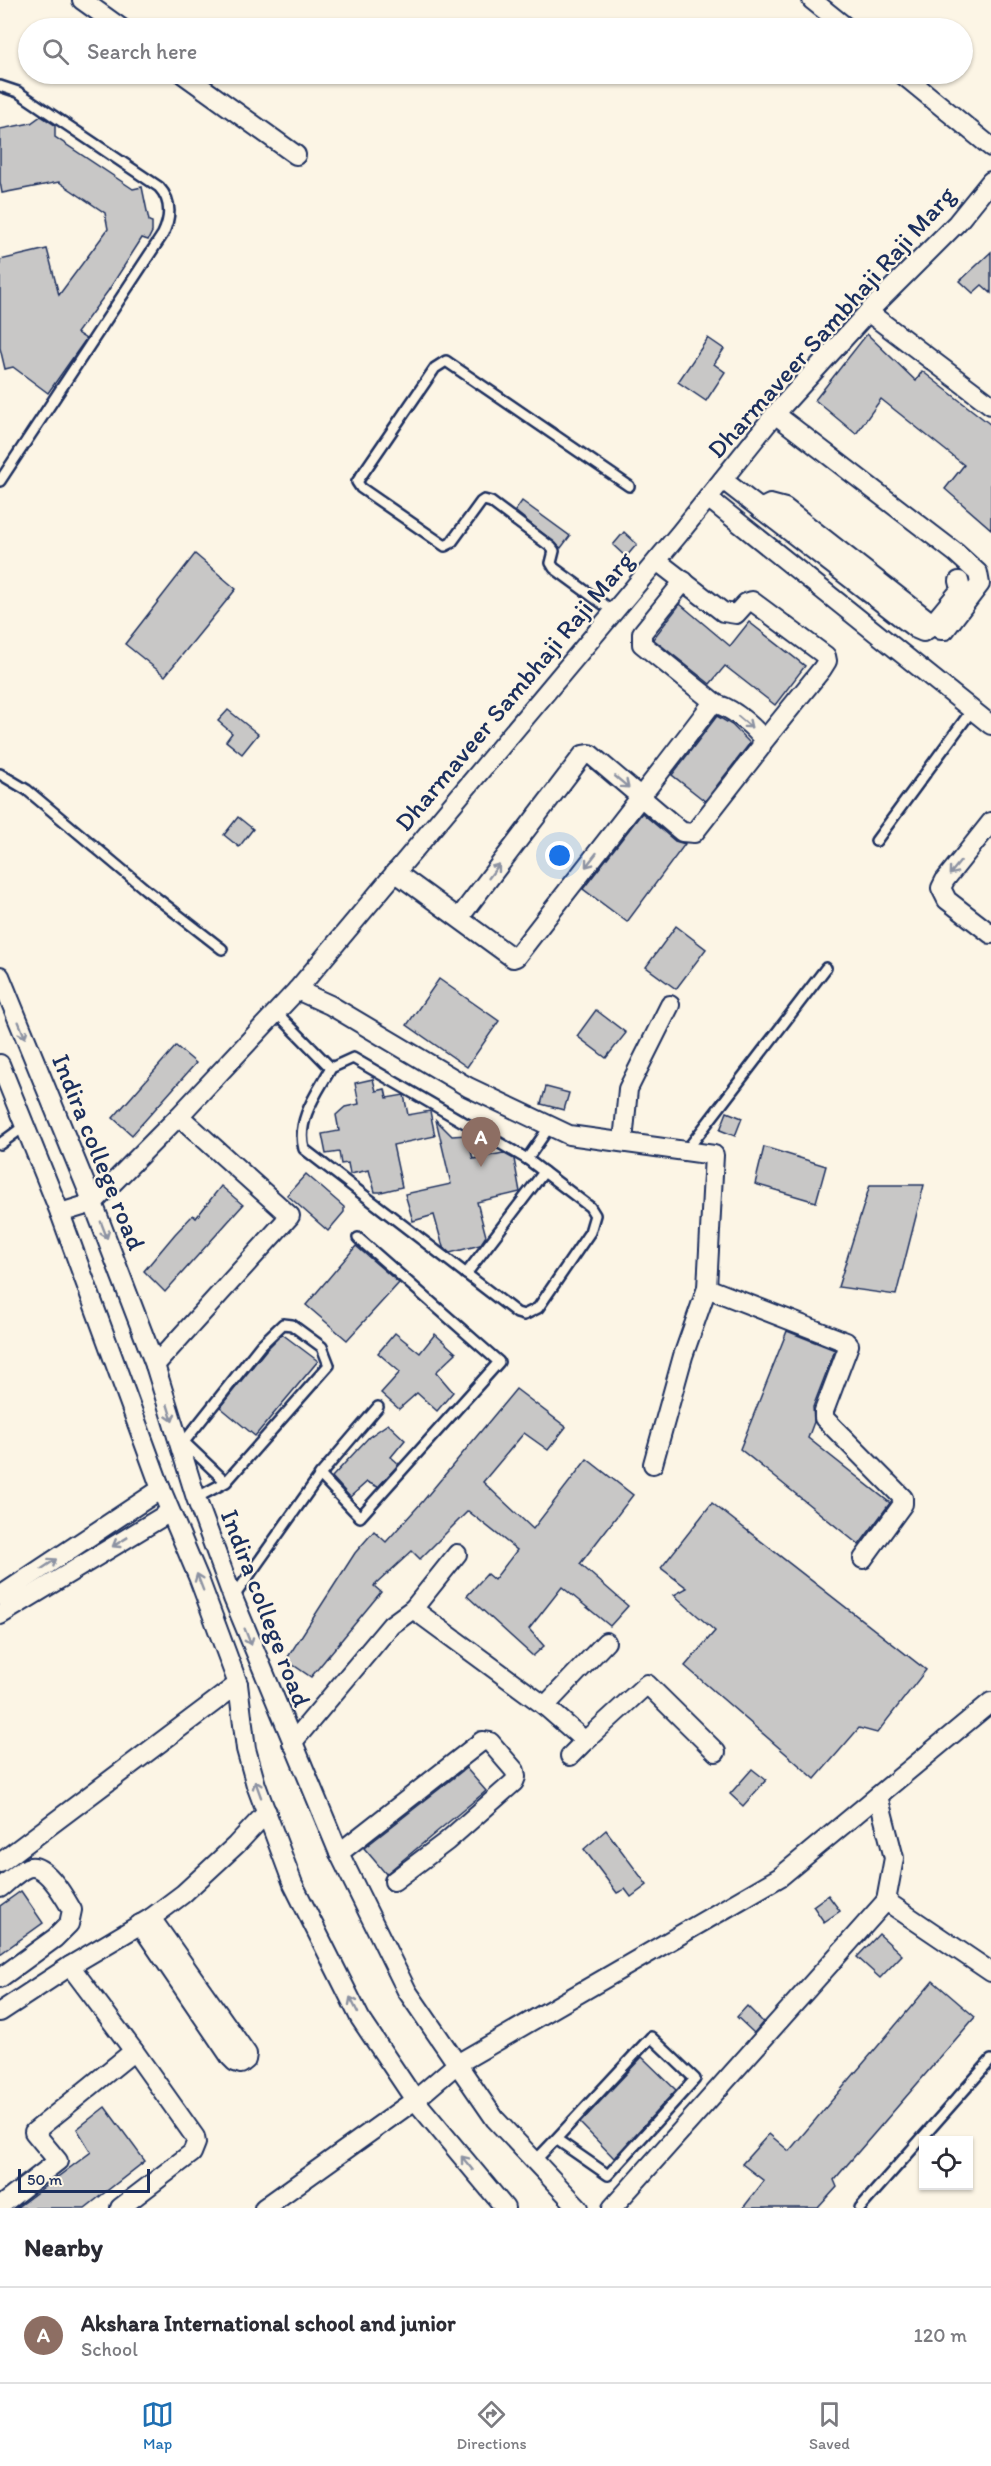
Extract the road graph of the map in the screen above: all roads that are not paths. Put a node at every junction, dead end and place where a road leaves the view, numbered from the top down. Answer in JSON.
{"nodes":[{"id":1,"x":82,"y":0,"type":"edge"},
{"id":2,"x":812,"y":0,"type":"edge"},
{"id":3,"x":107,"y":18,"type":"edge"},
{"id":4,"x":834,"y":18,"type":"edge"},
{"id":5,"x":197,"y":84,"type":"edge"},
{"id":6,"x":914,"y":84,"type":"edge"},
{"id":7,"x":0,"y":86,"type":"edge"},
{"id":8,"x":991,"y":147,"type":"edge"},
{"id":9,"x":296,"y":155,"type":"dead end"},
{"id":10,"x":991,"y":181,"type":"edge"},
{"id":11,"x":868,"y":312,"type":"junction"},
{"id":12,"x":991,"y":405,"type":"edge"},
{"id":13,"x":775,"y":414,"type":"junction"},
{"id":14,"x":723,"y":480,"type":"junction"},
{"id":15,"x":0,"y":482,"type":"edge"},
{"id":16,"x":629,"y":486,"type":"dead end"},
{"id":17,"x":708,"y":498,"type":"junction"},
{"id":18,"x":657,"y":561,"type":"junction"},
{"id":19,"x":684,"y":581,"type":"junction"},
{"id":20,"x":959,"y":581,"type":"dead end"},
{"id":21,"x":614,"y":612,"type":"junction"},
{"id":22,"x":933,"y":623,"type":"junction"},
{"id":23,"x":715,"y":703,"type":"junction"},
{"id":24,"x":972,"y":710,"type":"junction"},
{"id":25,"x":991,"y":725,"type":"edge"},
{"id":26,"x":763,"y":742,"type":"junction"},
{"id":27,"x":0,"y":774,"type":"edge"},
{"id":28,"x":640,"y":798,"type":"junction"},
{"id":29,"x":991,"y":822,"type":"edge"},
{"id":30,"x":876,"y":841,"type":"dead end"},
{"id":31,"x":395,"y":872,"type":"junction"},
{"id":32,"x":459,"y":918,"type":"junction"},
{"id":33,"x":991,"y":934,"type":"edge"},
{"id":34,"x":222,"y":949,"type":"dead end"},
{"id":35,"x":826,"y":968,"type":"dead end"},
{"id":36,"x":0,"y":976,"type":"edge"},
{"id":37,"x":297,"y":990,"type":"junction"},
{"id":38,"x":670,"y":1005,"type":"dead end"},
{"id":39,"x":276,"y":1012,"type":"junction"},
{"id":40,"x":0,"y":1064,"type":"edge"},
{"id":41,"x":331,"y":1068,"type":"junction"},
{"id":42,"x":180,"y":1116,"type":"junction"},
{"id":43,"x":26,"y":1125,"type":"junction"},
{"id":44,"x":550,"y":1126,"type":"junction"},
{"id":45,"x":623,"y":1142,"type":"junction"},
{"id":46,"x":0,"y":1144,"type":"edge"},
{"id":47,"x":686,"y":1151,"type":"junction"},
{"id":48,"x":527,"y":1159,"type":"junction"},
{"id":49,"x":543,"y":1172,"type":"junction"},
{"id":50,"x":93,"y":1203,"type":"junction"},
{"id":51,"x":60,"y":1213,"type":"junction"},
{"id":52,"x":358,"y":1238,"type":"dead end"},
{"id":53,"x":466,"y":1274,"type":"junction"},
{"id":54,"x":707,"y":1288,"type":"junction"},
{"id":55,"x":155,"y":1365,"type":"junction"},
{"id":56,"x":378,"y":1407,"type":"dead end"},
{"id":57,"x":653,"y":1464,"type":"dead end"},
{"id":58,"x":320,"y":1475,"type":"junction"},
{"id":59,"x":226,"y":1482,"type":"junction"},
{"id":60,"x":161,"y":1489,"type":"junction"},
{"id":61,"x":196,"y":1498,"type":"junction"},
{"id":62,"x":170,"y":1512,"type":"junction"},
{"id":63,"x":457,"y":1554,"type":"dead end"},
{"id":64,"x":862,"y":1559,"type":"dead end"},
{"id":65,"x":0,"y":1596,"type":"edge"},
{"id":66,"x":233,"y":1598,"type":"junction"},
{"id":67,"x":414,"y":1609,"type":"junction"},
{"id":68,"x":0,"y":1615,"type":"edge"},
{"id":69,"x":606,"y":1642,"type":"dead end"},
{"id":70,"x":238,"y":1684,"type":"junction"},
{"id":71,"x":991,"y":1702,"type":"edge"},
{"id":72,"x":545,"y":1706,"type":"junction"},
{"id":73,"x":585,"y":1741,"type":"junction"},
{"id":74,"x":292,"y":1743,"type":"junction"},
{"id":75,"x":716,"y":1752,"type":"dead end"},
{"id":76,"x":570,"y":1756,"type":"dead end"},
{"id":77,"x":878,"y":1796,"type":"junction"},
{"id":78,"x":267,"y":1812,"type":"junction"},
{"id":79,"x":23,"y":1847,"type":"junction"},
{"id":80,"x":339,"y":1853,"type":"junction"},
{"id":81,"x":0,"y":1863,"type":"edge"},
{"id":82,"x":36,"y":1867,"type":"junction"},
{"id":83,"x":394,"y":1881,"type":"dead end"},
{"id":84,"x":0,"y":1888,"type":"edge"},
{"id":85,"x":885,"y":1901,"type":"junction"},
{"id":86,"x":145,"y":1921,"type":"junction"},
{"id":87,"x":70,"y":1966,"type":"junction"},
{"id":88,"x":991,"y":1972,"type":"edge"},
{"id":89,"x":0,"y":1978,"type":"edge"},
{"id":90,"x":0,"y":2012,"type":"edge"},
{"id":91,"x":134,"y":2051,"type":"junction"},
{"id":92,"x":991,"y":2060,"type":"edge"},
{"id":93,"x":458,"y":2064,"type":"junction"},
{"id":94,"x":415,"y":2100,"type":"junction"},
{"id":95,"x":556,"y":2139,"type":"junction"},
{"id":96,"x":534,"y":2162,"type":"junction"},
{"id":97,"x":0,"y":2206,"type":"edge"},
{"id":98,"x":120,"y":2208,"type":"edge"},
{"id":99,"x":264,"y":2208,"type":"edge"},
{"id":100,"x":505,"y":2208,"type":"edge"},
{"id":101,"x":579,"y":2208,"type":"edge"},
{"id":102,"x":612,"y":2208,"type":"edge"},
{"id":103,"x":860,"y":2208,"type":"edge"}],
"edges":[{"from":1,"to":3,"type":"street"},
{"from":2,"to":4,"type":"street"},
{"from":5,"to":9,"type":"street"},
{"from":6,"to":8,"type":"street"},
{"from":7,"to":15,"type":"lane"},
{"from":10,"to":11,"type":"street","name":"Dharmaveer Sambhaji Raji Marg"},
{"from":11,"to":12,"type":"street"},
{"from":11,"to":13,"type":"street","name":"Dharmaveer Sambhaji Raji Marg"},
{"from":13,"to":14,"type":"street","name":"Dharmaveer Sambhaji Raji Marg"},
{"from":13,"to":22,"type":"street"},
{"from":14,"to":17,"type":"street","name":"Dharmaveer Sambhaji Raji Marg"},
{"from":14,"to":22,"type":"street"},
{"from":16,"to":21,"type":"lane"},
{"from":17,"to":18,"type":"street","name":"Dharmaveer Sambhaji Raji Marg"},
{"from":17,"to":24,"type":"street"},
{"from":18,"to":19,"type":"street"},
{"from":18,"to":21,"type":"street","name":"Dharmaveer Sambhaji Raji Marg"},
{"from":19,"to":23,"type":"street"},
{"from":19,"to":26,"type":"street"},
{"from":20,"to":22,"type":"street"},
{"from":21,"to":31,"type":"street","name":"Dharmaveer Sambhaji Raji Marg"},
{"from":23,"to":26,"type":"street","one_way":true},
{"from":23,"to":28,"type":"street"},
{"from":24,"to":25,"type":"street"},
{"from":24,"to":30,"type":"lane"},
{"from":26,"to":28,"type":"street"},
{"from":27,"to":34,"type":"lane"},
{"from":28,"to":32,"type":"street","one_way":true},
{"from":32,"to":28,"type":"street","one_way":true},
{"from":29,"to":33,"type":"street","one_way":true},
{"from":31,"to":32,"type":"street"},
{"from":31,"to":37,"type":"street","name":"Dharmaveer Sambhaji Raji Marg"},
{"from":35,"to":47,"type":"lane"},
{"from":36,"to":50,"type":"street","name":"Indira college road","one_way":true},
{"from":37,"to":39,"type":"street","name":"Dharmaveer Sambhaji Raji Marg"},
{"from":37,"to":44,"type":"street"},
{"from":38,"to":45,"type":"street"},
{"from":39,"to":41,"type":"lane"},
{"from":39,"to":42,"type":"street","name":"Dharmaveer Sambhaji Raji Marg"},
{"from":40,"to":43,"type":"street","name":"Indira college road"},
{"from":41,"to":48,"type":"lane"},
{"from":41,"to":53,"type":"lane"},
{"from":42,"to":50,"type":"street","name":"Dharmaveer Sambhaji Raji Marg"},
{"from":42,"to":55,"type":"street"},
{"from":43,"to":46,"type":"lane"},
{"from":43,"to":51,"type":"street","name":"Indira college road"},
{"from":44,"to":45,"type":"street"},
{"from":44,"to":48,"type":"lane"},
{"from":45,"to":47,"type":"street"},
{"from":47,"to":54,"type":"street"},
{"from":48,"to":49,"type":"lane"},
{"from":49,"to":53,"type":"lane"},
{"from":49,"to":53,"type":"lane"},
{"from":50,"to":51,"type":"street","name":"Dharmaveer Sambhaji Raji Marg"},
{"from":50,"to":55,"type":"street","name":"Indira college road","one_way":true},
{"from":51,"to":60,"type":"street","name":"Indira college road"},
{"from":52,"to":58,"type":"lane"},
{"from":54,"to":57,"type":"street"},
{"from":54,"to":64,"type":"street"},
{"from":55,"to":61,"type":"street","name":"Indira college road","one_way":true},
{"from":56,"to":58,"type":"lane"},
{"from":58,"to":66,"type":"lane"},
{"from":59,"to":59,"type":"lane"},
{"from":59,"to":61,"type":"lane"},
{"from":60,"to":62,"type":"street","name":"Indira college road"},
{"from":65,"to":60,"type":"street","one_way":true},
{"from":61,"to":66,"type":"street","name":"Indira college road"},
{"from":62,"to":68,"type":"street","one_way":true},
{"from":70,"to":62,"type":"street","name":"Indira college road","one_way":true},
{"from":63,"to":67,"type":"street"},
{"from":66,"to":74,"type":"street","name":"Indira college road","one_way":true},
{"from":67,"to":72,"type":"street"},
{"from":67,"to":74,"type":"street"},
{"from":69,"to":72,"type":"street"},
{"from":78,"to":70,"type":"street","name":"Indira college road","one_way":true},
{"from":70,"to":79,"type":"street"},
{"from":71,"to":77,"type":"street"},
{"from":72,"to":73,"type":"street"},
{"from":73,"to":75,"type":"street"},
{"from":73,"to":76,"type":"street"},
{"from":74,"to":80,"type":"street","name":"Indira college road"},
{"from":77,"to":85,"type":"street"},
{"from":77,"to":93,"type":"street"},
{"from":78,"to":86,"type":"street"},
{"from":94,"to":78,"type":"street","name":"Indira college road","one_way":true},
{"from":79,"to":81,"type":"street"},
{"from":79,"to":82,"type":"street"},
{"from":80,"to":83,"type":"street"},
{"from":80,"to":93,"type":"street","name":"Indira college road"},
{"from":82,"to":84,"type":"street"},
{"from":82,"to":89,"type":"street"},
{"from":85,"to":88,"type":"street"},
{"from":85,"to":102,"type":"street"},
{"from":86,"to":86,"type":"street"},
{"from":86,"to":87,"type":"street"},
{"from":87,"to":90,"type":"street"},
{"from":87,"to":91,"type":"street"},
{"from":91,"to":97,"type":"street"},
{"from":91,"to":98,"type":"street"},
{"from":92,"to":103,"type":"lane"},
{"from":93,"to":94,"type":"street"},
{"from":93,"to":96,"type":"street","name":"Indira college road"},
{"from":94,"to":99,"type":"street"},
{"from":100,"to":94,"type":"street","name":"Indira college road","one_way":true},
{"from":95,"to":95,"type":"lane"},
{"from":95,"to":96,"type":"lane"},
{"from":96,"to":101,"type":"street","name":"Indira college road"}]}
